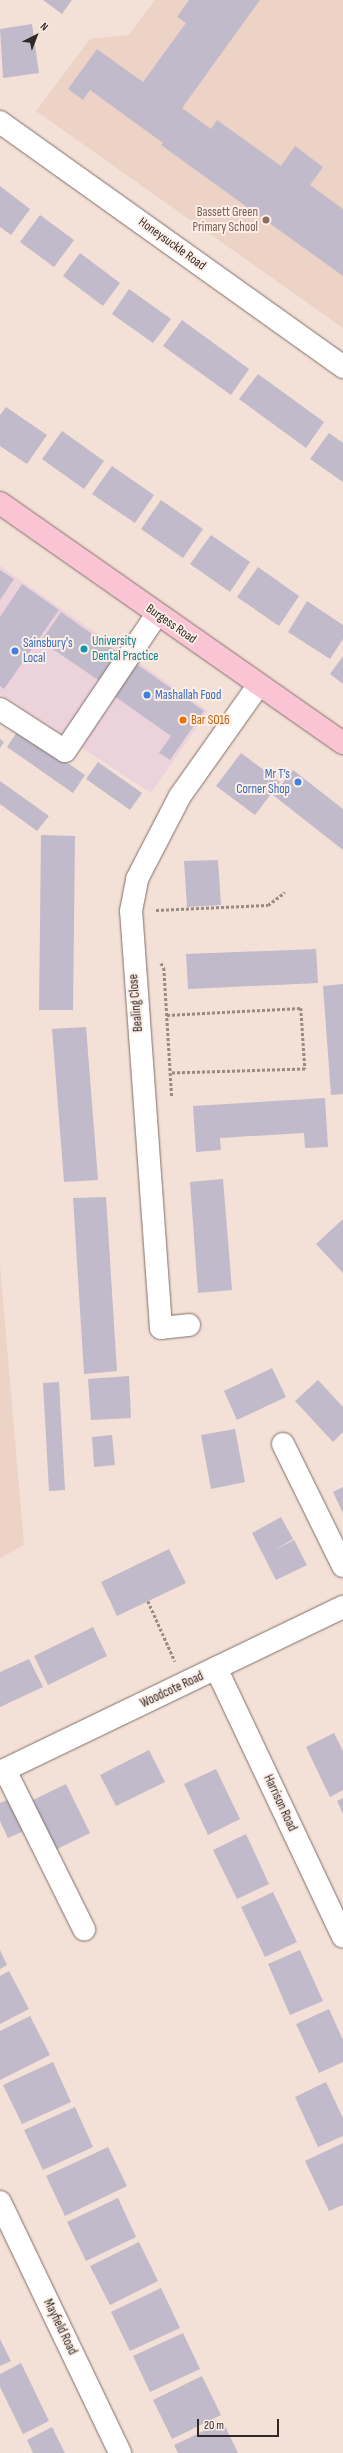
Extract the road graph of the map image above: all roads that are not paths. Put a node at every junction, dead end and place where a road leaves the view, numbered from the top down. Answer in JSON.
{"nodes":[{"id":1,"x":0,"y":122,"type":"edge"},
{"id":2,"x":343,"y":367,"type":"edge"},
{"id":3,"x":0,"y":503,"type":"edge"},
{"id":4,"x":157,"y":614,"type":"junction"},
{"id":5,"x":258,"y":686,"type":"junction"},
{"id":6,"x":0,"y":709,"type":"edge"},
{"id":7,"x":343,"y":743,"type":"edge"},
{"id":8,"x":189,"y":1325,"type":"dead end"},
{"id":9,"x":283,"y":1444,"type":"dead end"},
{"id":10,"x":343,"y":1566,"type":"edge"},
{"id":11,"x":343,"y":1607,"type":"edge"},
{"id":12,"x":216,"y":1668,"type":"junction"},
{"id":13,"x":2,"y":1771,"type":"edge"},
{"id":14,"x":84,"y":1930,"type":"dead end"},
{"id":15,"x":343,"y":1937,"type":"edge"},
{"id":16,"x":0,"y":2202,"type":"edge"},
{"id":17,"x":120,"y":2453,"type":"edge"}],
"edges":[{"from":1,"to":2,"type":"street","name":"Honeysuckle Road"},
{"from":3,"to":4,"type":"main road","name":"Burgess Road"},
{"from":4,"to":5,"type":"main road","name":"Burgess Road"},
{"from":4,"to":6,"type":"street"},
{"from":5,"to":7,"type":"main road","name":"Burgess Road"},
{"from":5,"to":8,"type":"street","name":"Bealing Close"},
{"from":9,"to":10,"type":"street"},
{"from":11,"to":12,"type":"street","name":"Woodcote Road"},
{"from":12,"to":13,"type":"street","name":"Woodcote Road"},
{"from":12,"to":15,"type":"street","name":"Harrison Road"},
{"from":13,"to":14,"type":"street"},
{"from":16,"to":17,"type":"street","name":"Mayfield Road"}]}
